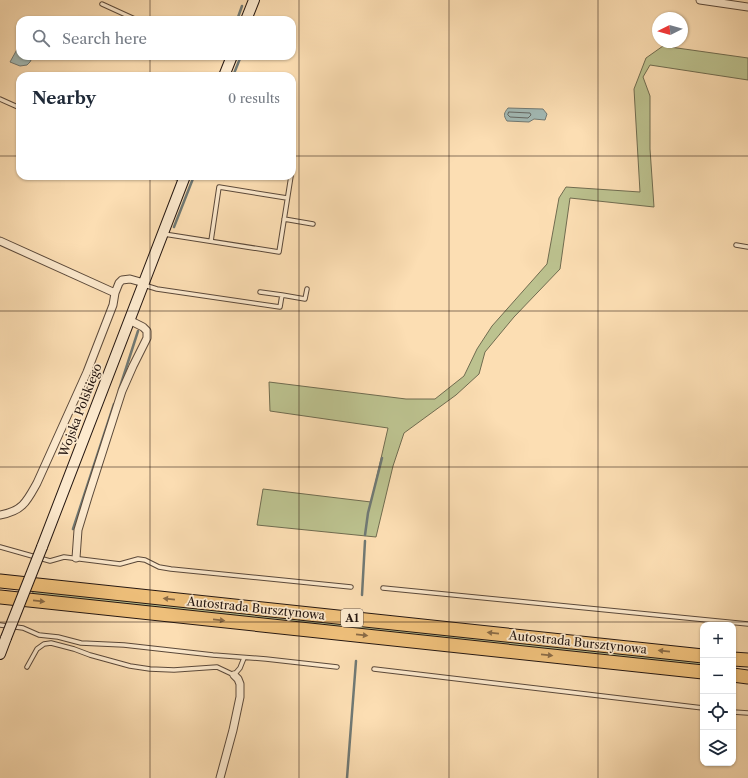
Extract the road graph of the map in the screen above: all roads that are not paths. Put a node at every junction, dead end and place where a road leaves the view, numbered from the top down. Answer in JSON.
{"nodes":[{"id":1,"x":254,"y":0,"type":"edge"},
{"id":2,"x":700,"y":0,"type":"edge"},
{"id":3,"x":102,"y":4,"type":"dead end"},
{"id":4,"x":748,"y":7,"type":"edge"},
{"id":5,"x":128,"y":16,"type":"edge"},
{"id":6,"x":248,"y":16,"type":"edge"},
{"id":7,"x":228,"y":60,"type":"edge"},
{"id":8,"x":225,"y":72,"type":"edge"},
{"id":9,"x":0,"y":98,"type":"edge"},
{"id":10,"x":16,"y":106,"type":"edge"},
{"id":11,"x":183,"y":180,"type":"edge"},
{"id":12,"x":290,"y":180,"type":"edge"},
{"id":13,"x":287,"y":198,"type":"junction"},
{"id":14,"x":284,"y":219,"type":"junction"},
{"id":15,"x":313,"y":224,"type":"dead end"},
{"id":16,"x":163,"y":234,"type":"junction"},
{"id":17,"x":0,"y":241,"type":"edge"},
{"id":18,"x":211,"y":241,"type":"junction"},
{"id":19,"x":736,"y":245,"type":"dead end"},
{"id":20,"x":748,"y":247,"type":"edge"},
{"id":21,"x":144,"y":284,"type":"junction"},
{"id":22,"x":307,"y":289,"type":"dead end"},
{"id":23,"x":260,"y":292,"type":"dead end"},
{"id":24,"x":115,"y":294,"type":"junction"},
{"id":25,"x":282,"y":295,"type":"junction"},
{"id":26,"x":129,"y":320,"type":"junction"},
{"id":27,"x":0,"y":515,"type":"edge"},
{"id":28,"x":0,"y":543,"type":"edge"},
{"id":29,"x":2,"y":548,"type":"edge"},
{"id":30,"x":76,"y":558,"type":"junction"},
{"id":31,"x":0,"y":581,"type":"edge"},
{"id":32,"x":351,"y":586,"type":"dead end"},
{"id":33,"x":383,"y":588,"type":"dead end"},
{"id":34,"x":0,"y":597,"type":"edge"},
{"id":35,"x":748,"y":624,"type":"edge"},
{"id":36,"x":0,"y":625,"type":"edge"},
{"id":37,"x":0,"y":654,"type":"edge"},
{"id":38,"x":700,"y":656,"type":"edge"},
{"id":39,"x":244,"y":658,"type":"junction"},
{"id":40,"x":736,"y":659,"type":"edge"},
{"id":41,"x":748,"y":660,"type":"edge"},
{"id":42,"x":27,"y":666,"type":"dead end"},
{"id":43,"x":337,"y":667,"type":"dead end"},
{"id":44,"x":374,"y":669,"type":"dead end"},
{"id":45,"x":700,"y":672,"type":"edge"},
{"id":46,"x":234,"y":675,"type":"junction"},
{"id":47,"x":736,"y":675,"type":"edge"},
{"id":48,"x":748,"y":677,"type":"edge"},
{"id":49,"x":700,"y":708,"type":"edge"},
{"id":50,"x":736,"y":712,"type":"edge"},
{"id":51,"x":748,"y":714,"type":"edge"},
{"id":52,"x":220,"y":778,"type":"edge"}],
"edges":[{"from":1,"to":6,"type":"main road"},
{"from":2,"to":4,"type":"street"},
{"from":3,"to":5,"type":"lane"},
{"from":7,"to":8,"type":"main road"},
{"from":9,"to":10,"type":"lane"},
{"from":11,"to":16,"type":"main road","name":"Wojska Polskiego"},
{"from":12,"to":13,"type":"lane"},
{"from":13,"to":14,"type":"lane"},
{"from":13,"to":18,"type":"lane"},
{"from":14,"to":15,"type":"lane"},
{"from":14,"to":18,"type":"lane"},
{"from":16,"to":18,"type":"lane"},
{"from":16,"to":21,"type":"main road","name":"Wojska Polskiego"},
{"from":17,"to":24,"type":"street"},
{"from":19,"to":20,"type":"lane"},
{"from":21,"to":24,"type":"street"},
{"from":21,"to":25,"type":"lane"},
{"from":21,"to":26,"type":"main road","name":"Wojska Polskiego"},
{"from":22,"to":25,"type":"lane"},
{"from":23,"to":25,"type":"lane"},
{"from":24,"to":27,"type":"street"},
{"from":26,"to":30,"type":"street"},
{"from":26,"to":37,"type":"main road","name":"Wojska Polskiego","bridge":true},
{"from":28,"to":29,"type":"lane"},
{"from":29,"to":30,"type":"lane"},
{"from":30,"to":32,"type":"lane"},
{"from":38,"to":31,"type":"highway","name":"Autostrada Bursztynowa","number":"A1","one_way":true},
{"from":33,"to":35,"type":"lane"},
{"from":34,"to":45,"type":"highway","name":"Autostrada Bursztynowa","number":"A1","one_way":true},
{"from":36,"to":39,"type":"lane"},
{"from":39,"to":43,"type":"lane"},
{"from":39,"to":46,"type":"lane"},
{"from":40,"to":41,"type":"highway"},
{"from":42,"to":46,"type":"lane"},
{"from":44,"to":49,"type":"lane"},
{"from":46,"to":52,"type":"street"},
{"from":47,"to":48,"type":"highway"},
{"from":50,"to":51,"type":"lane"}]}
